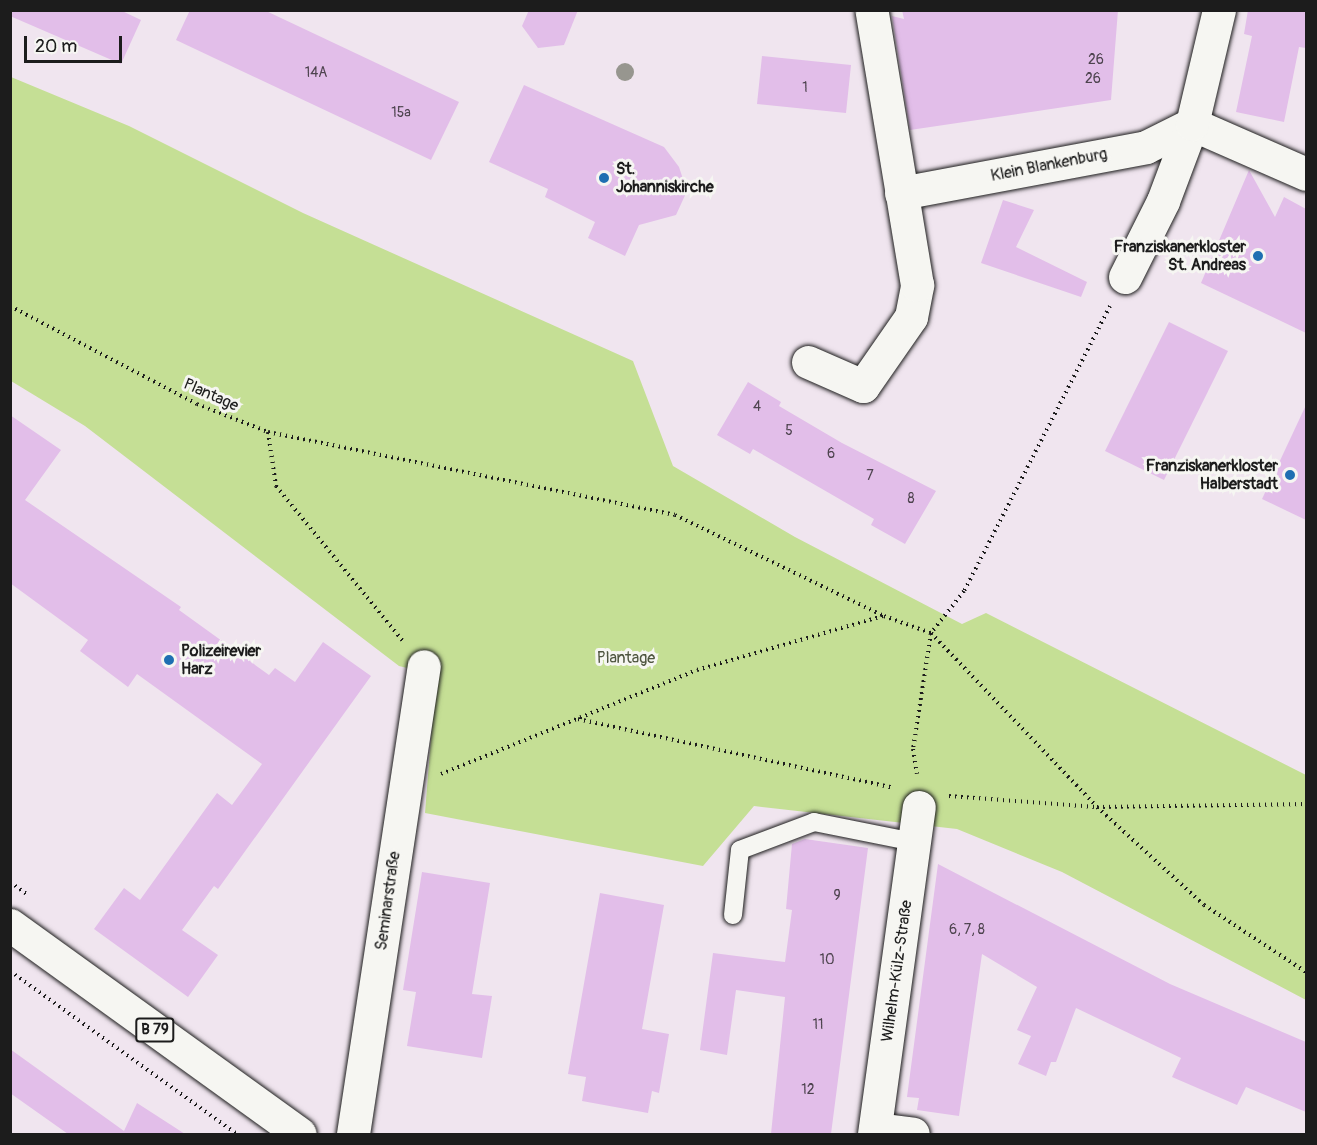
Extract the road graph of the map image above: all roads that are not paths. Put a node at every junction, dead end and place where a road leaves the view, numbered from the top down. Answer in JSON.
{"nodes":[{"id":1,"x":1219,"y":10,"type":"edge"},
{"id":2,"x":872,"y":12,"type":"edge"},
{"id":3,"x":1192,"y":124,"type":"junction"},
{"id":4,"x":1306,"y":174,"type":"edge"},
{"id":5,"x":901,"y":193,"type":"junction"},
{"id":6,"x":1125,"y":277,"type":"road end"},
{"id":7,"x":808,"y":362,"type":"dead end"},
{"id":8,"x":424,"y":666,"type":"road end"},
{"id":9,"x":919,"y":800,"type":"road end"},
{"id":10,"x":914,"y":842,"type":"junction"},
{"id":11,"x":733,"y":915,"type":"dead end"},
{"id":12,"x":10,"y":925,"type":"edge"},
{"id":13,"x":874,"y":1132,"type":"edge"},
{"id":14,"x":300,"y":1134,"type":"edge"},
{"id":15,"x":353,"y":1134,"type":"edge"},
{"id":16,"x":913,"y":1134,"type":"edge"}],
"edges":[{"from":1,"to":3,"type":"street"},
{"from":2,"to":5,"type":"street"},
{"from":3,"to":4,"type":"street"},
{"from":3,"to":5,"type":"street","name":"Klein Blankenburg"},
{"from":3,"to":6,"type":"street"},
{"from":5,"to":7,"type":"street"},
{"from":8,"to":15,"type":"street","name":"Seminarstraße"},
{"from":9,"to":10,"type":"street","name":"Wilhelm-Külz-Straße"},
{"from":10,"to":11,"type":"lane"},
{"from":10,"to":13,"type":"street","name":"Wilhelm-Külz-Straße"},
{"from":12,"to":14,"type":"street","number":"B 79"},
{"from":13,"to":16,"type":"street"}]}
